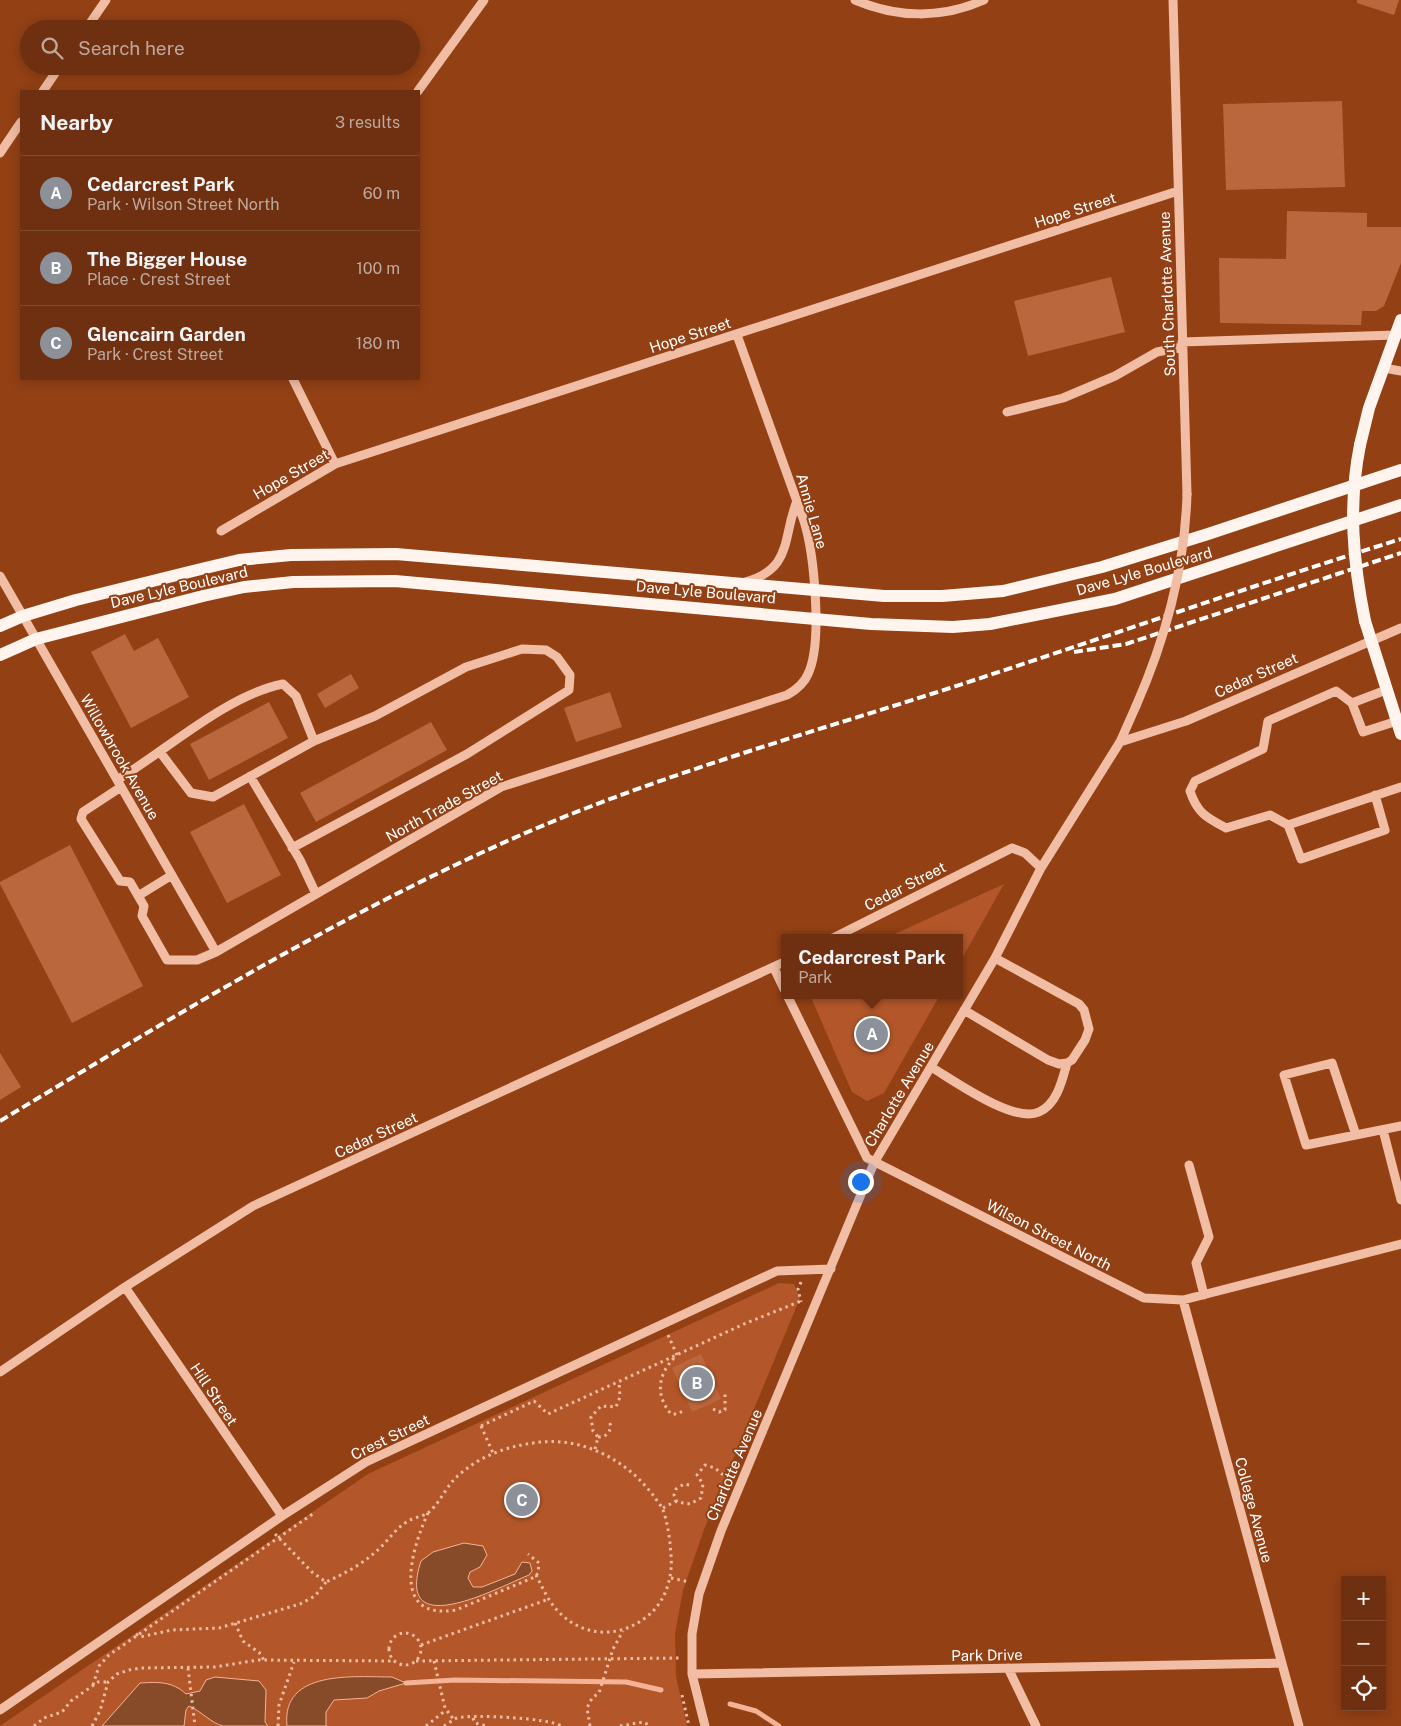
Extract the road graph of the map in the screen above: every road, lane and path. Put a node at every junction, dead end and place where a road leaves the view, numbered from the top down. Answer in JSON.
{"nodes":[{"id":1,"x":106,"y":0,"type":"edge"},
{"id":2,"x":484,"y":0,"type":"edge"},
{"id":3,"x":855,"y":0,"type":"edge"},
{"id":4,"x":984,"y":0,"type":"edge"},
{"id":5,"x":1174,"y":0,"type":"edge"},
{"id":6,"x":92,"y":20,"type":"edge"},
{"id":7,"x":54,"y":75,"type":"edge"},
{"id":8,"x":44,"y":90,"type":"edge"},
{"id":9,"x":419,"y":90,"type":"edge"},
{"id":10,"x":20,"y":123,"type":"edge"},
{"id":11,"x":0,"y":153,"type":"edge"},
{"id":12,"x":1178,"y":191,"type":"junction"},
{"id":13,"x":1401,"y":320,"type":"edge"},
{"id":14,"x":737,"y":335,"type":"junction"},
{"id":15,"x":1396,"y":335,"type":"junction"},
{"id":16,"x":1182,"y":345,"type":"junction"},
{"id":17,"x":1384,"y":368,"type":"junction"},
{"id":18,"x":1401,"y":371,"type":"edge"},
{"id":19,"x":293,"y":380,"type":"edge"},
{"id":20,"x":1007,"y":412,"type":"dead end"},
{"id":21,"x":335,"y":464,"type":"junction"},
{"id":22,"x":1401,"y":470,"type":"edge"},
{"id":23,"x":797,"y":501,"type":"junction"},
{"id":24,"x":1401,"y":505,"type":"edge"},
{"id":25,"x":221,"y":531,"type":"dead end"},
{"id":26,"x":0,"y":576,"type":"edge"},
{"id":27,"x":737,"y":584,"type":"junction"},
{"id":28,"x":1175,"y":587,"type":"joint"},
{"id":29,"x":814,"y":591,"type":"junction"},
{"id":30,"x":23,"y":616,"type":"junction"},
{"id":31,"x":815,"y":619,"type":"junction"},
{"id":32,"x":0,"y":626,"type":"edge"},
{"id":33,"x":1401,"y":628,"type":"edge"},
{"id":34,"x":36,"y":639,"type":"junction"},
{"id":35,"x":1370,"y":641,"type":"junction"},
{"id":36,"x":0,"y":655,"type":"edge"},
{"id":37,"x":1386,"y":690,"type":"junction"},
{"id":38,"x":1352,"y":703,"type":"junction"},
{"id":39,"x":759,"y":704,"type":"joint"},
{"id":40,"x":1396,"y":721,"type":"junction"},
{"id":41,"x":1401,"y":734,"type":"edge"},
{"id":42,"x":314,"y":741,"type":"junction"},
{"id":43,"x":1120,"y":742,"type":"junction"},
{"id":44,"x":160,"y":752,"type":"junction"},
{"id":45,"x":250,"y":776,"type":"junction"},
{"id":46,"x":119,"y":783,"type":"junction"},
{"id":47,"x":1401,"y":786,"type":"edge"},
{"id":48,"x":1375,"y":795,"type":"junction"},
{"id":49,"x":1288,"y":825,"type":"junction"},
{"id":50,"x":292,"y":848,"type":"junction"},
{"id":51,"x":1040,"y":868,"type":"junction"},
{"id":52,"x":172,"y":874,"type":"junction"},
{"id":53,"x":316,"y":894,"type":"junction"},
{"id":54,"x":138,"y":896,"type":"junction"},
{"id":55,"x":841,"y":934,"type":"edge"},
{"id":56,"x":216,"y":952,"type":"junction"},
{"id":57,"x":995,"y":958,"type":"junction"},
{"id":58,"x":781,"y":964,"type":"edge"},
{"id":59,"x":774,"y":968,"type":"junction"},
{"id":60,"x":781,"y":983,"type":"edge"},
{"id":61,"x":790,"y":999,"type":"edge"},
{"id":62,"x":964,"y":1010,"type":"junction"},
{"id":63,"x":1066,"y":1064,"type":"junction"},
{"id":64,"x":931,"y":1067,"type":"junction"},
{"id":65,"x":1401,"y":1126,"type":"edge"},
{"id":66,"x":1383,"y":1130,"type":"junction"},
{"id":67,"x":1356,"y":1135,"type":"junction"},
{"id":68,"x":874,"y":1163,"type":"junction"},
{"id":69,"x":1189,"y":1165,"type":"dead end"},
{"id":70,"x":1401,"y":1200,"type":"edge"},
{"id":71,"x":1401,"y":1244,"type":"edge"},
{"id":72,"x":831,"y":1269,"type":"junction"},
{"id":73,"x":124,"y":1287,"type":"junction"},
{"id":74,"x":1204,"y":1295,"type":"junction"},
{"id":75,"x":1183,"y":1300,"type":"junction"},
{"id":76,"x":802,"y":1301,"type":"dead end"},
{"id":77,"x":662,"y":1324,"type":"junction"},
{"id":78,"x":677,"y":1355,"type":"junction"},
{"id":79,"x":0,"y":1372,"type":"edge"},
{"id":80,"x":619,"y":1382,"type":"junction"},
{"id":81,"x":725,"y":1392,"type":"dead end"},
{"id":82,"x":713,"y":1409,"type":"dead end"},
{"id":83,"x":683,"y":1411,"type":"dead end"},
{"id":84,"x":474,"y":1412,"type":"junction"},
{"id":85,"x":608,"y":1420,"type":"dead end"},
{"id":86,"x":481,"y":1426,"type":"junction"},
{"id":87,"x":598,"y":1437,"type":"junction"},
{"id":88,"x":595,"y":1449,"type":"junction"},
{"id":89,"x":493,"y":1453,"type":"junction"},
{"id":90,"x":728,"y":1480,"type":"dead end"},
{"id":91,"x":688,"y":1485,"type":"dead end"},
{"id":92,"x":676,"y":1501,"type":"junction"},
{"id":93,"x":663,"y":1508,"type":"junction"},
{"id":94,"x":315,"y":1512,"type":"dead end"},
{"id":95,"x":428,"y":1513,"type":"junction"},
{"id":96,"x":282,"y":1516,"type":"junction"},
{"id":97,"x":268,"y":1526,"type":"junction"},
{"id":98,"x":280,"y":1538,"type":"junction"},
{"id":99,"x":528,"y":1554,"type":"dead end"},
{"id":100,"x":536,"y":1575,"type":"junction"},
{"id":101,"x":671,"y":1578,"type":"junction"},
{"id":102,"x":326,"y":1582,"type":"junction"},
{"id":103,"x":688,"y":1582,"type":"dead end"},
{"id":104,"x":549,"y":1599,"type":"junction"},
{"id":105,"x":235,"y":1623,"type":"junction"},
{"id":106,"x":124,"y":1625,"type":"junction"},
{"id":107,"x":623,"y":1631,"type":"junction"},
{"id":108,"x":137,"y":1635,"type":"junction"},
{"id":109,"x":421,"y":1645,"type":"junction"},
{"id":110,"x":692,"y":1657,"type":"junction"},
{"id":111,"x":609,"y":1659,"type":"junction"},
{"id":112,"x":264,"y":1661,"type":"junction"},
{"id":113,"x":394,"y":1661,"type":"junction"},
{"id":114,"x":434,"y":1661,"type":"junction"},
{"id":115,"x":294,"y":1662,"type":"junction"},
{"id":116,"x":416,"y":1662,"type":"junction"},
{"id":117,"x":1282,"y":1664,"type":"junction"},
{"id":118,"x":188,"y":1668,"type":"junction"},
{"id":119,"x":1008,"y":1668,"type":"junction"},
{"id":120,"x":692,"y":1674,"type":"junction"},
{"id":121,"x":108,"y":1682,"type":"junction"},
{"id":122,"x":93,"y":1685,"type":"junction"},
{"id":123,"x":0,"y":1710,"type":"edge"},
{"id":124,"x":446,"y":1710,"type":"junction"},
{"id":125,"x":473,"y":1718,"type":"junction"},
{"id":126,"x":454,"y":1720,"type":"junction"},
{"id":127,"x":34,"y":1726,"type":"edge"},
{"id":128,"x":92,"y":1726,"type":"edge"},
{"id":129,"x":195,"y":1726,"type":"edge"},
{"id":130,"x":278,"y":1726,"type":"edge"},
{"id":131,"x":426,"y":1726,"type":"edge"},
{"id":132,"x":444,"y":1726,"type":"edge"},
{"id":133,"x":487,"y":1726,"type":"edge"},
{"id":134,"x":562,"y":1726,"type":"edge"},
{"id":135,"x":590,"y":1726,"type":"edge"},
{"id":136,"x":620,"y":1726,"type":"edge"},
{"id":137,"x":651,"y":1726,"type":"edge"},
{"id":138,"x":705,"y":1726,"type":"edge"},
{"id":139,"x":1036,"y":1726,"type":"edge"},
{"id":140,"x":1298,"y":1726,"type":"edge"}],
"edges":[{"from":1,"to":6,"type":"street"},
{"from":2,"to":9,"type":"street"},
{"from":3,"to":4,"type":"street"},
{"from":5,"to":12,"type":"street","name":"South Charlotte Avenue"},
{"from":7,"to":8,"type":"street"},
{"from":10,"to":11,"type":"street"},
{"from":12,"to":14,"type":"street","name":"Hope Street"},
{"from":12,"to":16,"type":"street","name":"South Charlotte Avenue"},
{"from":13,"to":15,"type":"main road"},
{"from":14,"to":21,"type":"street","name":"Hope Street"},
{"from":14,"to":23,"type":"street","name":"Annie Lane"},
{"from":15,"to":16,"type":"street"},
{"from":15,"to":17,"type":"main road"},
{"from":16,"to":20,"type":"street"},
{"from":16,"to":28,"type":"street","name":"South Charlotte Avenue","bridge":true},
{"from":17,"to":18,"type":"street"},
{"from":17,"to":35,"type":"main road","bridge":true},
{"from":19,"to":21,"type":"street"},
{"from":21,"to":25,"type":"street","name":"Hope Street"},
{"from":22,"to":29,"type":"main road","name":"Dave Lyle Boulevard"},
{"from":23,"to":27,"type":"street"},
{"from":23,"to":29,"type":"street","name":"Annie Lane"},
{"from":24,"to":31,"type":"main road","name":"Dave Lyle Boulevard"},
{"from":26,"to":30,"type":"street","name":"Willowbrook Avenue"},
{"from":27,"to":29,"type":"main road","name":"Dave Lyle Boulevard"},
{"from":27,"to":30,"type":"main road","name":"Dave Lyle Boulevard"},
{"from":28,"to":43,"type":"street","name":"Charlotte Avenue","bridge":true},
{"from":29,"to":31,"type":"street","name":"Annie Lane"},
{"from":30,"to":32,"type":"main road","name":"Dave Lyle Boulevard"},
{"from":30,"to":34,"type":"street","name":"Willowbrook Avenue"},
{"from":31,"to":34,"type":"main road","name":"Dave Lyle Boulevard"},
{"from":31,"to":39,"type":"street","name":"Annie Lane"},
{"from":33,"to":35,"type":"street","name":"Cedar Street"},
{"from":34,"to":36,"type":"main road","name":"Dave Lyle Boulevard"},
{"from":34,"to":46,"type":"street","name":"Willowbrook Avenue"},
{"from":35,"to":37,"type":"main road"},
{"from":35,"to":43,"type":"street","name":"Cedar Street"},
{"from":37,"to":38,"type":"street"},
{"from":37,"to":40,"type":"main road"},
{"from":38,"to":40,"type":"street"},
{"from":38,"to":49,"type":"street"},
{"from":39,"to":53,"type":"street","name":"North Trade Street"},
{"from":40,"to":41,"type":"main road"},
{"from":42,"to":44,"type":"street"},
{"from":42,"to":45,"type":"street"},
{"from":42,"to":50,"type":"street"},
{"from":43,"to":51,"type":"street","name":"Charlotte Avenue"},
{"from":44,"to":45,"type":"street"},
{"from":44,"to":46,"type":"street"},
{"from":45,"to":50,"type":"street"},
{"from":46,"to":52,"type":"street","name":"Willowbrook Avenue"},
{"from":46,"to":54,"type":"street"},
{"from":47,"to":48,"type":"street"},
{"from":48,"to":49,"type":"street"},
{"from":48,"to":49,"type":"street"},
{"from":50,"to":53,"type":"street"},
{"from":51,"to":55,"type":"street","name":"Cedar Street"},
{"from":51,"to":57,"type":"street","name":"Charlotte Avenue"},
{"from":52,"to":54,"type":"street"},
{"from":52,"to":56,"type":"street","name":"Willowbrook Avenue"},
{"from":53,"to":56,"type":"street","name":"North Trade Street"},
{"from":54,"to":56,"type":"street","name":"North Trade Street"},
{"from":57,"to":62,"type":"street","name":"Charlotte Avenue"},
{"from":57,"to":63,"type":"street"},
{"from":58,"to":59,"type":"street","name":"Cedar Street"},
{"from":59,"to":60,"type":"street"},
{"from":59,"to":73,"type":"street","name":"Cedar Street"},
{"from":61,"to":68,"type":"street","name":"Wilson Street North"},
{"from":62,"to":63,"type":"street"},
{"from":62,"to":64,"type":"street","name":"Charlotte Avenue"},
{"from":63,"to":64,"type":"street"},
{"from":64,"to":68,"type":"street","name":"Charlotte Avenue"},
{"from":65,"to":66,"type":"street"},
{"from":66,"to":67,"type":"street"},
{"from":66,"to":70,"type":"street"},
{"from":67,"to":67,"type":"street"},
{"from":68,"to":72,"type":"street","name":"Charlotte Avenue"},
{"from":68,"to":75,"type":"street","name":"Wilson Street North"},
{"from":69,"to":74,"type":"street"},
{"from":71,"to":74,"type":"street","name":"Wilson Street North"},
{"from":72,"to":77,"type":"street","name":"Crest Street"},
{"from":72,"to":110,"type":"street","name":"Charlotte Avenue"},
{"from":73,"to":79,"type":"street","name":"Cedar Street"},
{"from":73,"to":96,"type":"street","name":"Hill Street"},
{"from":74,"to":75,"type":"street","name":"Wilson Street North"},
{"from":75,"to":117,"type":"street","name":"College Avenue"},
{"from":76,"to":78,"type":"path"},
{"from":77,"to":78,"type":"path"},
{"from":77,"to":84,"type":"street","name":"Crest Street"},
{"from":78,"to":80,"type":"path"},
{"from":78,"to":83,"type":"path"},
{"from":80,"to":86,"type":"path"},
{"from":80,"to":87,"type":"path"},
{"from":81,"to":82,"type":"path"},
{"from":84,"to":86,"type":"path"},
{"from":84,"to":96,"type":"street","name":"Crest Street"},
{"from":85,"to":87,"type":"path"},
{"from":86,"to":89,"type":"path"},
{"from":87,"to":88,"type":"path"},
{"from":88,"to":89,"type":"path"},
{"from":88,"to":93,"type":"path"},
{"from":89,"to":95,"type":"path"},
{"from":90,"to":92,"type":"path"},
{"from":91,"to":92,"type":"path"},
{"from":92,"to":93,"type":"path"},
{"from":93,"to":101,"type":"path"},
{"from":94,"to":98,"type":"path"},
{"from":95,"to":100,"type":"path"},
{"from":95,"to":102,"type":"path"},
{"from":96,"to":97,"type":"street","name":"Crest Street"},
{"from":97,"to":98,"type":"path"},
{"from":97,"to":106,"type":"street","name":"Crest Street"},
{"from":98,"to":102,"type":"path"},
{"from":98,"to":108,"type":"path"},
{"from":99,"to":100,"type":"path"},
{"from":100,"to":104,"type":"path"},
{"from":101,"to":103,"type":"path"},
{"from":101,"to":107,"type":"path"},
{"from":102,"to":105,"type":"path"},
{"from":104,"to":107,"type":"path"},
{"from":104,"to":109,"type":"path"},
{"from":105,"to":108,"type":"path"},
{"from":105,"to":112,"type":"path"},
{"from":106,"to":108,"type":"path"},
{"from":106,"to":123,"type":"street","name":"Crest Street"},
{"from":107,"to":111,"type":"path"},
{"from":108,"to":122,"type":"path"},
{"from":109,"to":113,"type":"path"},
{"from":109,"to":116,"type":"path"},
{"from":110,"to":111,"type":"path"},
{"from":110,"to":120,"type":"street","name":"Charlotte Avenue"},
{"from":111,"to":114,"type":"path"},
{"from":111,"to":135,"type":"path"},
{"from":112,"to":115,"type":"path"},
{"from":112,"to":118,"type":"path"},
{"from":113,"to":115,"type":"path"},
{"from":113,"to":116,"type":"path"},
{"from":114,"to":116,"type":"path"},
{"from":114,"to":124,"type":"path"},
{"from":115,"to":130,"type":"path"},
{"from":117,"to":119,"type":"street","name":"Park Drive"},
{"from":117,"to":140,"type":"street","name":"College Avenue"},
{"from":118,"to":121,"type":"path"},
{"from":118,"to":129,"type":"path"},
{"from":119,"to":120,"type":"street","name":"Park Drive"},
{"from":119,"to":139,"type":"street"},
{"from":120,"to":138,"type":"street","name":"Charlotte Avenue"},
{"from":121,"to":122,"type":"path"},
{"from":121,"to":128,"type":"path"},
{"from":122,"to":127,"type":"path"},
{"from":124,"to":126,"type":"path"},
{"from":124,"to":131,"type":"path"},
{"from":125,"to":126,"type":"path"},
{"from":125,"to":133,"type":"path"},
{"from":125,"to":134,"type":"path"},
{"from":126,"to":132,"type":"path"},
{"from":136,"to":137,"type":"path"}]}
